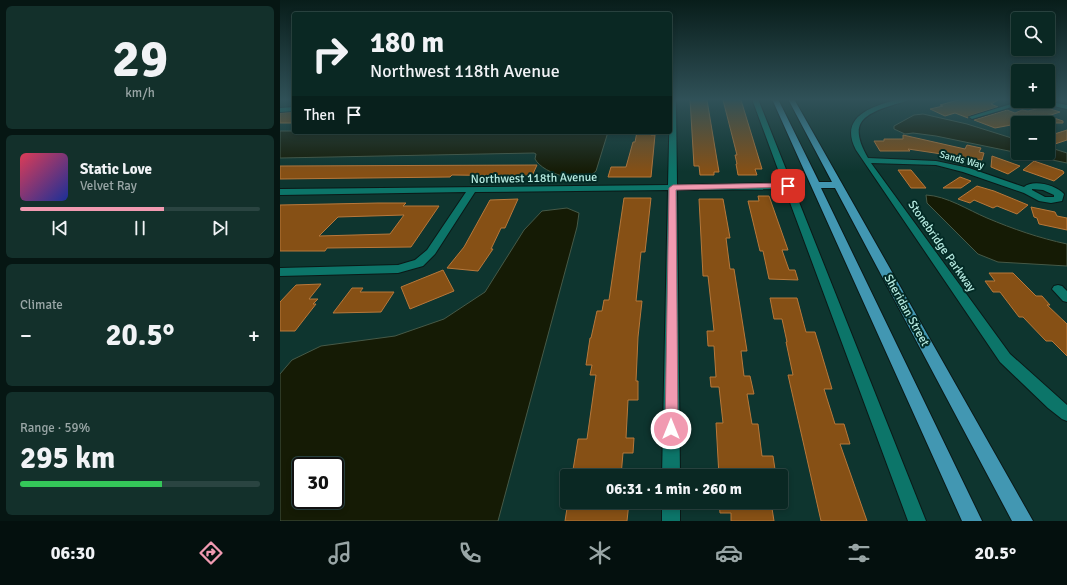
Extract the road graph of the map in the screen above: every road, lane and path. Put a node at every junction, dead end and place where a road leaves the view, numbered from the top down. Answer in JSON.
{"nodes":[{"id":1,"x":673,"y":123,"type":"edge"},
{"id":2,"x":764,"y":123,"type":"edge"},
{"id":3,"x":786,"y":123,"type":"edge"},
{"id":4,"x":805,"y":123,"type":"edge"},
{"id":5,"x":857,"y":123,"type":"edge"},
{"id":6,"x":865,"y":160,"type":"junction"},
{"id":7,"x":815,"y":185,"type":"junction"},
{"id":8,"x":839,"y":185,"type":"junction"},
{"id":9,"x":788,"y":186,"type":"junction"},
{"id":10,"x":673,"y":188,"type":"junction"},
{"id":11,"x":471,"y":190,"type":"junction"},
{"id":12,"x":1027,"y":191,"type":"dead end"},
{"id":13,"x":280,"y":192,"type":"edge"},
{"id":14,"x":280,"y":272,"type":"edge"},
{"id":15,"x":1058,"y":289,"type":"dead end"},
{"id":16,"x":1067,"y":298,"type":"edge"},
{"id":17,"x":1067,"y":414,"type":"edge"},
{"id":18,"x":671,"y":469,"type":"edge"},
{"id":19,"x":671,"y":509,"type":"edge"},
{"id":20,"x":671,"y":521,"type":"edge"},
{"id":21,"x":917,"y":521,"type":"edge"},
{"id":22,"x":972,"y":521,"type":"edge"},
{"id":23,"x":1023,"y":521,"type":"edge"}],
"edges":[{"from":1,"to":10,"type":"street"},
{"from":2,"to":9,"type":"street"},
{"from":3,"to":7,"type":"main road"},
{"from":4,"to":8,"type":"main road","name":"Sheridan Street"},
{"from":5,"to":6,"type":"street","name":"Stonebridge Parkway"},
{"from":6,"to":12,"type":"street","name":"Sands Way"},
{"from":6,"to":17,"type":"street","name":"Stonebridge Parkway"},
{"from":7,"to":8,"type":"main road"},
{"from":7,"to":22,"type":"main road"},
{"from":8,"to":23,"type":"main road","name":"Sheridan Street"},
{"from":9,"to":10,"type":"street","name":"Northwest 118th Avenue"},
{"from":9,"to":21,"type":"street"},
{"from":10,"to":11,"type":"street","name":"Northwest 118th Avenue"},
{"from":10,"to":18,"type":"street"},
{"from":11,"to":13,"type":"street","name":"Northwest 118th Avenue"},
{"from":11,"to":14,"type":"street"},
{"from":15,"to":16,"type":"street"},
{"from":19,"to":20,"type":"street"}]}
